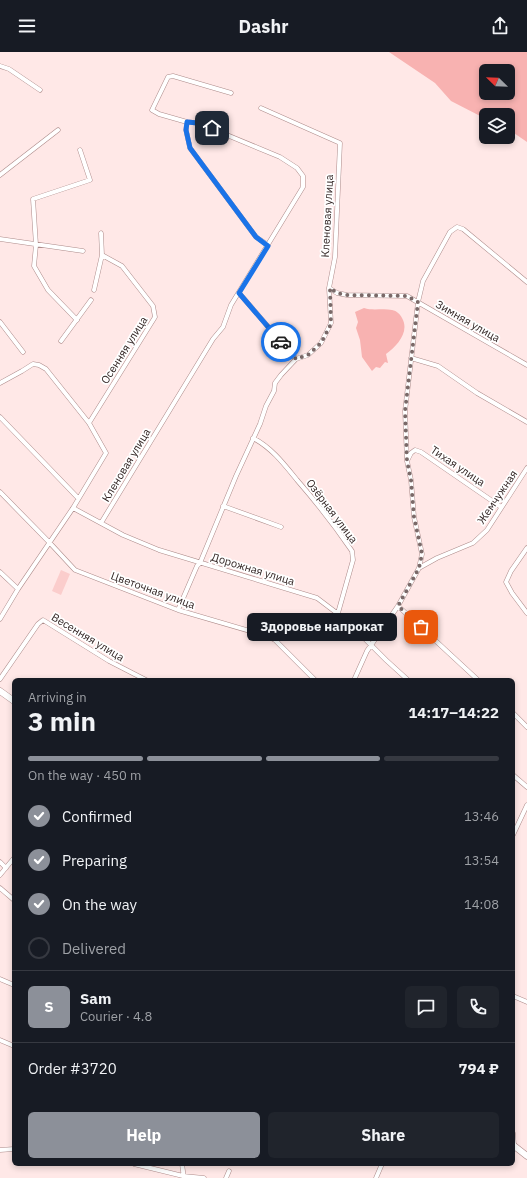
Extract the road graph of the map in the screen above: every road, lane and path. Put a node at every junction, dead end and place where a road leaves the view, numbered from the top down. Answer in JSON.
{"nodes":[{"id":1,"x":0,"y":66,"type":"edge"},
{"id":2,"x":40,"y":90,"type":"dead end"},
{"id":3,"x":231,"y":93,"type":"dead end"},
{"id":4,"x":261,"y":108,"type":"dead end"},
{"id":5,"x":187,"y":122,"type":"junction"},
{"id":6,"x":58,"y":130,"type":"dead end"},
{"id":7,"x":80,"y":150,"type":"dead end"},
{"id":8,"x":0,"y":175,"type":"edge"},
{"id":9,"x":101,"y":233,"type":"dead end"},
{"id":10,"x":0,"y":239,"type":"edge"},
{"id":11,"x":36,"y":245,"type":"junction"},
{"id":12,"x":268,"y":246,"type":"junction"},
{"id":13,"x":83,"y":250,"type":"dead end"},
{"id":14,"x":102,"y":255,"type":"junction"},
{"id":15,"x":527,"y":282,"type":"edge"},
{"id":16,"x":330,"y":288,"type":"junction"},
{"id":17,"x":94,"y":290,"type":"dead end"},
{"id":18,"x":239,"y":293,"type":"junction"},
{"id":19,"x":91,"y":300,"type":"dead end"},
{"id":20,"x":418,"y":302,"type":"junction"},
{"id":21,"x":77,"y":320,"type":"junction"},
{"id":22,"x":0,"y":322,"type":"edge"},
{"id":23,"x":61,"y":342,"type":"dead end"},
{"id":24,"x":23,"y":352,"type":"dead end"},
{"id":25,"x":411,"y":358,"type":"junction"},
{"id":26,"x":296,"y":359,"type":"junction"},
{"id":27,"x":527,"y":366,"type":"edge"},
{"id":28,"x":0,"y":383,"type":"edge"},
{"id":29,"x":0,"y":418,"type":"edge"},
{"id":30,"x":527,"y":422,"type":"edge"},
{"id":31,"x":89,"y":423,"type":"junction"},
{"id":32,"x":253,"y":438,"type":"junction"},
{"id":33,"x":407,"y":461,"type":"junction"},
{"id":34,"x":527,"y":468,"type":"edge"},
{"id":35,"x":0,"y":492,"type":"edge"},
{"id":36,"x":78,"y":498,"type":"junction"},
{"id":37,"x":223,"y":506,"type":"junction"},
{"id":38,"x":501,"y":507,"type":"junction"},
{"id":39,"x":73,"y":508,"type":"junction"},
{"id":40,"x":101,"y":523,"type":"junction"},
{"id":41,"x":281,"y":527,"type":"dead end"},
{"id":42,"x":50,"y":542,"type":"junction"},
{"id":43,"x":527,"y":548,"type":"edge"},
{"id":44,"x":200,"y":563,"type":"junction"},
{"id":45,"x":419,"y":568,"type":"junction"},
{"id":46,"x":0,"y":572,"type":"edge"},
{"id":47,"x":18,"y":589,"type":"junction"},
{"id":48,"x":398,"y":606,"type":"junction"},
{"id":49,"x":178,"y":610,"type":"junction"},
{"id":50,"x":338,"y":613,"type":"junction"},
{"id":51,"x":527,"y":613,"type":"edge"},
{"id":52,"x":0,"y":619,"type":"edge"},
{"id":53,"x":372,"y":646,"type":"junction"},
{"id":54,"x":142,"y":678,"type":"edge"},
{"id":55,"x":313,"y":678,"type":"edge"},
{"id":56,"x":355,"y":678,"type":"edge"},
{"id":57,"x":406,"y":678,"type":"edge"},
{"id":58,"x":476,"y":678,"type":"edge"},
{"id":59,"x":0,"y":679,"type":"edge"},
{"id":60,"x":0,"y":691,"type":"edge"},
{"id":61,"x":12,"y":700,"type":"edge"},
{"id":62,"x":515,"y":715,"type":"edge"},
{"id":63,"x":527,"y":727,"type":"edge"},
{"id":64,"x":515,"y":776,"type":"edge"},
{"id":65,"x":527,"y":787,"type":"edge"},
{"id":66,"x":527,"y":805,"type":"edge"},
{"id":67,"x":515,"y":831,"type":"edge"},
{"id":68,"x":12,"y":860,"type":"edge"},
{"id":69,"x":0,"y":862,"type":"edge"},
{"id":70,"x":6,"y":868,"type":"junction"},
{"id":71,"x":0,"y":875,"type":"edge"},
{"id":72,"x":0,"y":888,"type":"edge"},
{"id":73,"x":12,"y":898,"type":"edge"},
{"id":74,"x":0,"y":979,"type":"edge"},
{"id":75,"x":12,"y":984,"type":"edge"},
{"id":76,"x":515,"y":997,"type":"edge"},
{"id":77,"x":527,"y":1002,"type":"edge"},
{"id":78,"x":0,"y":1040,"type":"edge"},
{"id":79,"x":12,"y":1045,"type":"edge"},
{"id":80,"x":515,"y":1147,"type":"edge"},
{"id":81,"x":12,"y":1149,"type":"edge"},
{"id":82,"x":0,"y":1150,"type":"edge"},
{"id":83,"x":527,"y":1156,"type":"edge"},
{"id":84,"x":142,"y":1166,"type":"edge"},
{"id":85,"x":182,"y":1166,"type":"edge"},
{"id":86,"x":381,"y":1166,"type":"edge"},
{"id":87,"x":229,"y":1171,"type":"dead end"},
{"id":88,"x":183,"y":1177,"type":"edge"},
{"id":89,"x":204,"y":1178,"type":"edge"},
{"id":90,"x":226,"y":1178,"type":"edge"},
{"id":91,"x":376,"y":1178,"type":"edge"}],
"edges":[{"from":1,"to":2,"type":"street"},
{"from":3,"to":5,"type":"street"},
{"from":4,"to":16,"type":"street","name":"Кленовая улица"},
{"from":5,"to":12,"type":"street"},
{"from":5,"to":12,"type":"street","name":"Кленовая улица"},
{"from":6,"to":8,"type":"street"},
{"from":7,"to":11,"type":"street"},
{"from":9,"to":14,"type":"street"},
{"from":10,"to":11,"type":"street"},
{"from":11,"to":13,"type":"street"},
{"from":11,"to":21,"type":"street"},
{"from":12,"to":18,"type":"street","name":"Кленовая улица"},
{"from":14,"to":17,"type":"street"},
{"from":14,"to":31,"type":"street","name":"Осенняя улица"},
{"from":15,"to":20,"type":"street"},
{"from":16,"to":20,"type":"street","name":"Зимняя улица"},
{"from":16,"to":26,"type":"street","name":"Кленовая улица"},
{"from":18,"to":26,"type":"street"},
{"from":18,"to":40,"type":"street","name":"Кленовая улица"},
{"from":19,"to":21,"type":"street"},
{"from":20,"to":25,"type":"street"},
{"from":20,"to":27,"type":"street","name":"Зимняя улица"},
{"from":21,"to":23,"type":"street"},
{"from":22,"to":24,"type":"street"},
{"from":25,"to":30,"type":"street"},
{"from":25,"to":33,"type":"street"},
{"from":26,"to":32,"type":"street","name":"Кленовая улица"},
{"from":28,"to":31,"type":"street"},
{"from":29,"to":36,"type":"street"},
{"from":31,"to":36,"type":"street"},
{"from":32,"to":37,"type":"street","name":"Кленовая улица"},
{"from":32,"to":50,"type":"street","name":"Озёрная улица"},
{"from":33,"to":38,"type":"street","name":"Тихая улица"},
{"from":33,"to":45,"type":"street"},
{"from":34,"to":38,"type":"street","name":"Жемчужная"},
{"from":35,"to":42,"type":"street","name":"Цветочная улица"},
{"from":36,"to":39,"type":"street"},
{"from":37,"to":41,"type":"street"},
{"from":37,"to":44,"type":"street","name":"Кленовая улица"},
{"from":38,"to":45,"type":"street","name":"Жемчужная"},
{"from":39,"to":40,"type":"street","name":"Дорожная улица"},
{"from":39,"to":42,"type":"street"},
{"from":40,"to":44,"type":"street","name":"Дорожная улица"},
{"from":42,"to":47,"type":"street"},
{"from":42,"to":49,"type":"street","name":"Цветочная улица"},
{"from":43,"to":51,"type":"street"},
{"from":44,"to":49,"type":"street","name":"Кленовая улица"},
{"from":44,"to":50,"type":"street","name":"Дорожная улица"},
{"from":45,"to":48,"type":"street"},
{"from":46,"to":47,"type":"street"},
{"from":47,"to":52,"type":"street"},
{"from":48,"to":53,"type":"street"},
{"from":48,"to":58,"type":"street"},
{"from":49,"to":55,"type":"street","name":"Цветочная улица"},
{"from":50,"to":53,"type":"street","name":"Дорожная улица"},
{"from":53,"to":56,"type":"street"},
{"from":53,"to":57,"type":"street","name":"Дорожная улица"},
{"from":54,"to":59,"type":"street","name":"Весенняя улица"},
{"from":60,"to":61,"type":"street"},
{"from":62,"to":63,"type":"street"},
{"from":64,"to":65,"type":"street"},
{"from":66,"to":67,"type":"street"},
{"from":68,"to":70,"type":"street"},
{"from":69,"to":70,"type":"street"},
{"from":70,"to":71,"type":"street"},
{"from":72,"to":73,"type":"street"},
{"from":74,"to":75,"type":"street"},
{"from":76,"to":77,"type":"street"},
{"from":78,"to":79,"type":"street"},
{"from":80,"to":83,"type":"street"},
{"from":81,"to":82,"type":"street"},
{"from":84,"to":88,"type":"street"},
{"from":85,"to":88,"type":"street"},
{"from":86,"to":91,"type":"street"},
{"from":87,"to":90,"type":"street"},
{"from":88,"to":89,"type":"street"}]}
